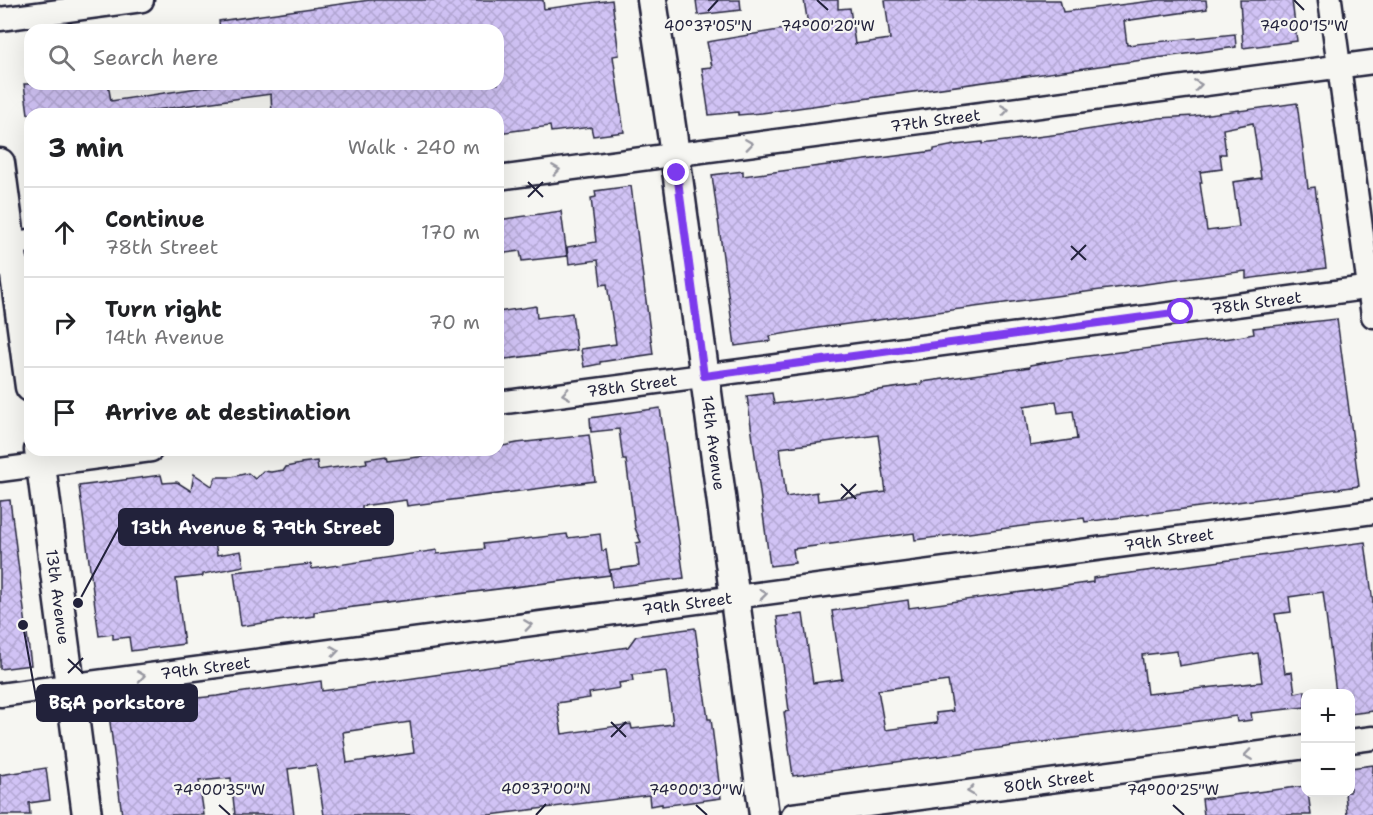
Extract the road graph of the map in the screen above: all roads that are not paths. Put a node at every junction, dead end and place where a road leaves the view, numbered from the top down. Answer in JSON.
{"nodes":[{"id":1,"x":142,"y":0,"type":"edge"},
{"id":2,"x":652,"y":0,"type":"edge"},
{"id":3,"x":1330,"y":0,"type":"edge"},
{"id":4,"x":0,"y":20,"type":"edge"},
{"id":5,"x":1373,"y":62,"type":"edge"},
{"id":6,"x":1339,"y":66,"type":"junction"},
{"id":7,"x":675,"y":154,"type":"junction"},
{"id":8,"x":0,"y":163,"type":"edge"},
{"id":9,"x":504,"y":177,"type":"edge"},
{"id":10,"x":14,"y":243,"type":"edge"},
{"id":11,"x":1371,"y":287,"type":"edge"},
{"id":12,"x":1373,"y":316,"type":"edge"},
{"id":13,"x":24,"y":333,"type":"edge"},
{"id":14,"x":704,"y":376,"type":"junction"},
{"id":15,"x":504,"y":403,"type":"edge"},
{"id":16,"x":56,"y":456,"type":"edge"},
{"id":17,"x":40,"y":457,"type":"edge"},
{"id":18,"x":0,"y":470,"type":"edge"},
{"id":19,"x":1373,"y":512,"type":"edge"},
{"id":20,"x":734,"y":597,"type":"junction"},
{"id":21,"x":70,"y":686,"type":"junction"},
{"id":22,"x":0,"y":695,"type":"edge"},
{"id":23,"x":1373,"y":738,"type":"edge"},
{"id":24,"x":1355,"y":740,"type":"edge"},
{"id":25,"x":1301,"y":748,"type":"edge"},
{"id":26,"x":843,"y":812,"type":"edge"},
{"id":27,"x":87,"y":815,"type":"edge"},
{"id":28,"x":764,"y":815,"type":"edge"},
{"id":29,"x":794,"y":815,"type":"edge"}],
"edges":[{"from":1,"to":4,"type":"street"},
{"from":2,"to":7,"type":"main road","name":"14th Avenue"},
{"from":3,"to":6,"type":"street"},
{"from":5,"to":6,"type":"street","name":"77th Street"},
{"from":7,"to":6,"type":"street","name":"77th Street","one_way":true},
{"from":6,"to":11,"type":"street"},
{"from":9,"to":7,"type":"street","name":"77th Street","one_way":true},
{"from":7,"to":14,"type":"main road","name":"14th Avenue"},
{"from":8,"to":10,"type":"main road"},
{"from":10,"to":13,"type":"main road"},
{"from":11,"to":12,"type":"street"},
{"from":11,"to":14,"type":"street","name":"78th Street"},
{"from":14,"to":15,"type":"street","name":"78th Street","one_way":true},
{"from":14,"to":20,"type":"main road","name":"14th Avenue"},
{"from":16,"to":17,"type":"street"},
{"from":17,"to":18,"type":"street"},
{"from":17,"to":21,"type":"main road","name":"13th Avenue"},
{"from":20,"to":19,"type":"street","name":"79th Street","one_way":true},
{"from":21,"to":20,"type":"street","name":"79th Street","one_way":true},
{"from":20,"to":28,"type":"main road","name":"14th Avenue"},
{"from":21,"to":22,"type":"street","name":"79th Street"},
{"from":21,"to":27,"type":"main road","name":"13th Avenue"},
{"from":23,"to":24,"type":"street"},
{"from":25,"to":26,"type":"street","name":"80th Street","one_way":true},
{"from":26,"to":29,"type":"street","name":"80th Street"}]}
